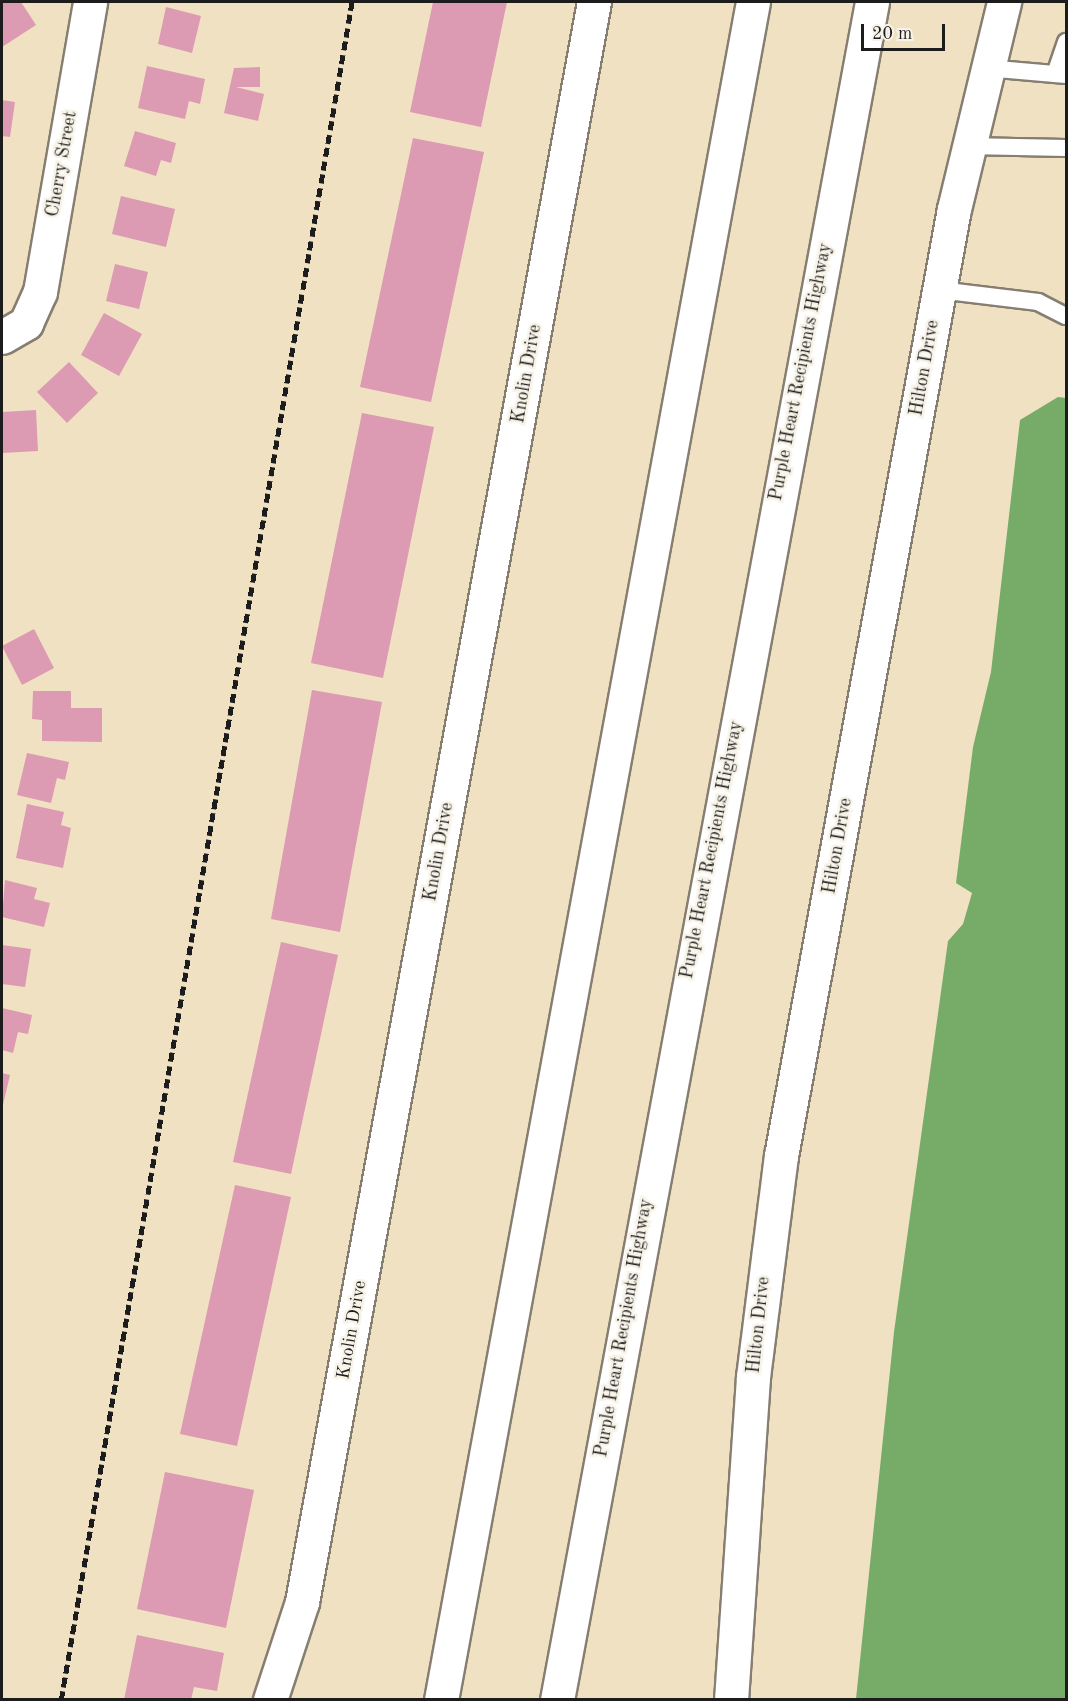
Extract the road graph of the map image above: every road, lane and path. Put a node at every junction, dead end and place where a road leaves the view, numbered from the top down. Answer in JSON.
{"nodes":[{"id":1,"x":90,"y":2,"type":"edge"},
{"id":2,"x":594,"y":2,"type":"edge"},
{"id":3,"x":730,"y":2,"type":"edge"},
{"id":4,"x":753,"y":2,"type":"edge"},
{"id":5,"x":872,"y":2,"type":"edge"},
{"id":6,"x":882,"y":2,"type":"edge"},
{"id":7,"x":1004,"y":2,"type":"edge"},
{"id":8,"x":1066,"y":42,"type":"edge"},
{"id":9,"x":986,"y":68,"type":"junction"},
{"id":10,"x":1061,"y":74,"type":"edge"},
{"id":11,"x":853,"y":105,"type":"junction"},
{"id":12,"x":967,"y":146,"type":"junction"},
{"id":13,"x":1066,"y":148,"type":"edge"},
{"id":14,"x":939,"y":290,"type":"junction"},
{"id":15,"x":1066,"y":316,"type":"edge"},
{"id":16,"x":693,"y":327,"type":"junction"},
{"id":17,"x":14,"y":330,"type":"edge"},
{"id":18,"x":270,"y":1700,"type":"edge"},
{"id":19,"x":441,"y":1700,"type":"edge"},
{"id":20,"x":557,"y":1700,"type":"edge"},
{"id":21,"x":731,"y":1700,"type":"edge"}],
"edges":[{"from":1,"to":17,"type":"main road","name":"Cherry Street"},
{"from":2,"to":18,"type":"main road","name":"Knolin Drive"},
{"from":3,"to":16,"type":"main road"},
{"from":4,"to":16,"type":"main road"},
{"from":5,"to":11,"type":"main road","name":"Purple Heart Recipients Highway"},
{"from":6,"to":11,"type":"main road"},
{"from":7,"to":9,"type":"main road","name":"Hilton Drive"},
{"from":8,"to":10,"type":"lane"},
{"from":9,"to":10,"type":"lane"},
{"from":9,"to":12,"type":"main road","name":"Hilton Drive"},
{"from":11,"to":20,"type":"main road","name":"Purple Heart Recipients Highway"},
{"from":12,"to":13,"type":"lane"},
{"from":12,"to":14,"type":"main road","name":"Hilton Drive"},
{"from":14,"to":15,"type":"lane"},
{"from":14,"to":21,"type":"main road","name":"Hilton Drive"},
{"from":16,"to":19,"type":"main road"}]}
